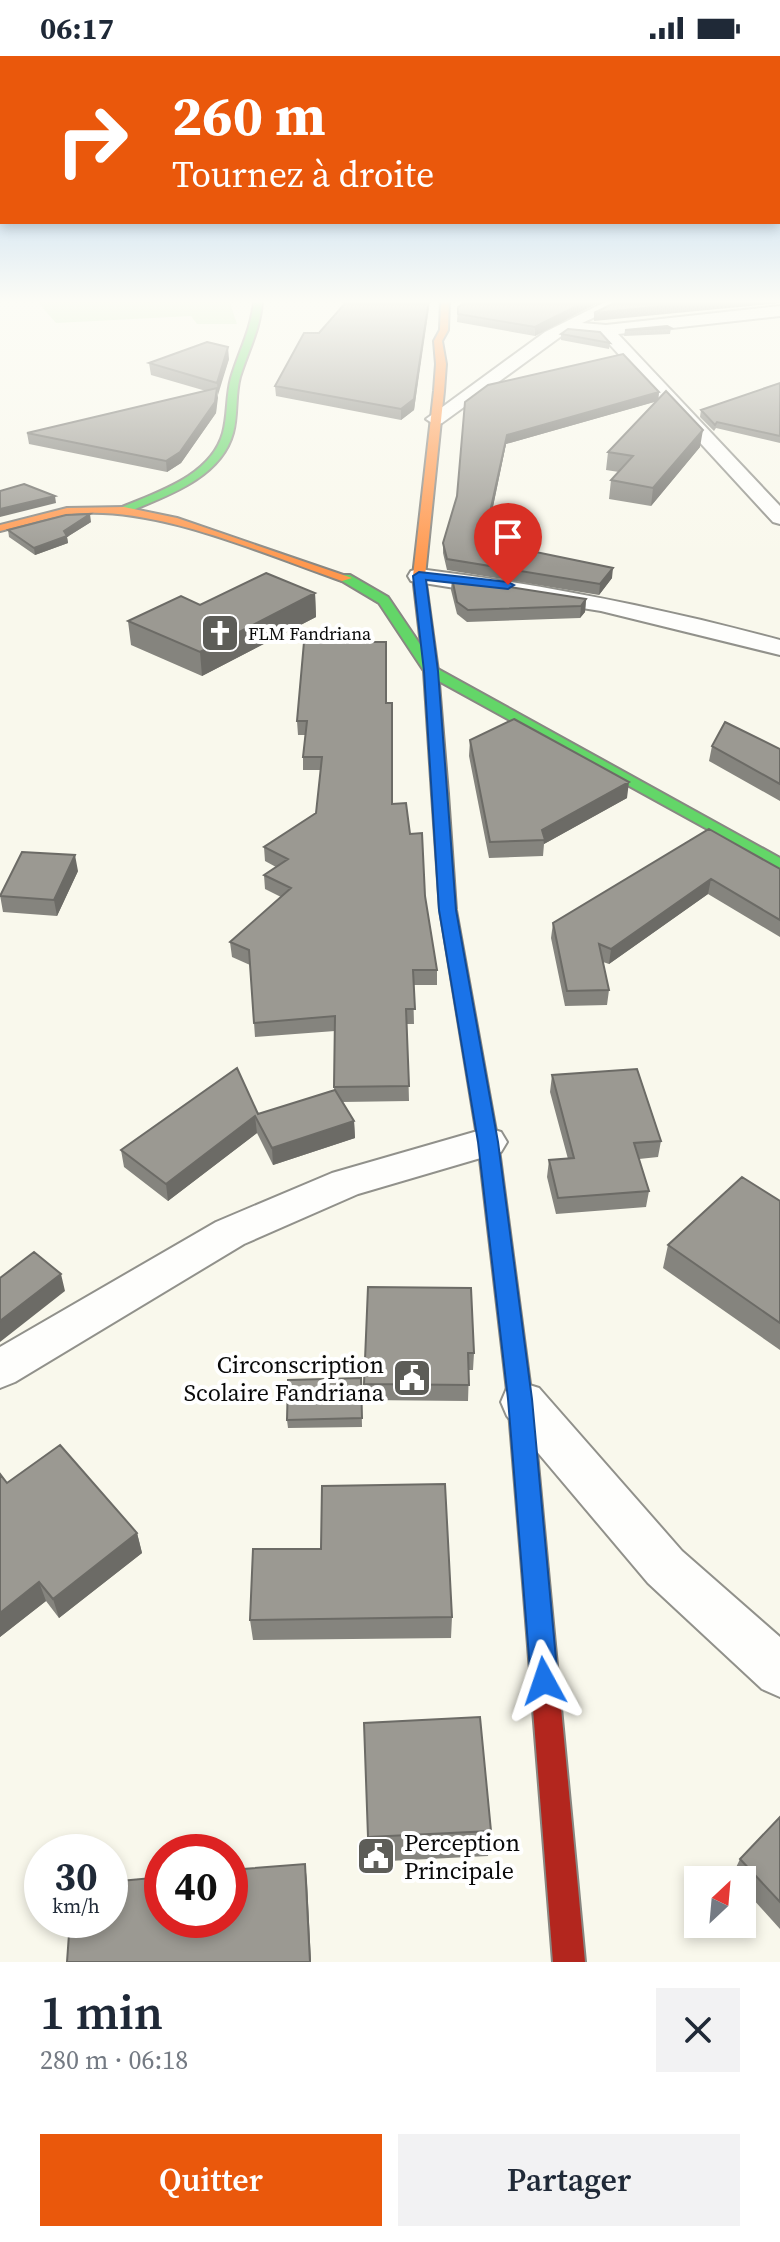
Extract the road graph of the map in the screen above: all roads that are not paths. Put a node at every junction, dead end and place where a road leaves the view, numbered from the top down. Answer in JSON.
{"nodes":[{"id":1,"x":232,"y":389,"type":"edge"},
{"id":2,"x":438,"y":389,"type":"edge"},
{"id":3,"x":477,"y":389,"type":"edge"},
{"id":4,"x":661,"y":389,"type":"edge"},
{"id":5,"x":435,"y":419,"type":"junction"},
{"id":6,"x":124,"y":510,"type":"junction"},
{"id":7,"x":780,"y":518,"type":"edge"},
{"id":8,"x":0,"y":528,"type":"edge"},
{"id":9,"x":419,"y":576,"type":"junction"},
{"id":10,"x":780,"y":648,"type":"edge"},
{"id":11,"x":431,"y":671,"type":"junction"},
{"id":12,"x":780,"y":864,"type":"edge"},
{"id":13,"x":488,"y":1142,"type":"junction"},
{"id":14,"x":0,"y":1369,"type":"edge"},
{"id":15,"x":520,"y":1399,"type":"junction"},
{"id":16,"x":780,"y":1671,"type":"edge"},
{"id":17,"x":569,"y":1962,"type":"edge"}],
"edges":[{"from":1,"to":6,"type":"street"},
{"from":2,"to":5,"type":"street"},
{"from":3,"to":5,"type":"street"},
{"from":4,"to":7,"type":"street"},
{"from":5,"to":9,"type":"street"},
{"from":6,"to":8,"type":"street"},
{"from":6,"to":11,"type":"street"},
{"from":9,"to":10,"type":"street"},
{"from":9,"to":11,"type":"street"},
{"from":11,"to":12,"type":"street"},
{"from":11,"to":13,"type":"street"},
{"from":13,"to":14,"type":"street"},
{"from":13,"to":15,"type":"street"},
{"from":15,"to":16,"type":"street"},
{"from":15,"to":17,"type":"street"}]}
